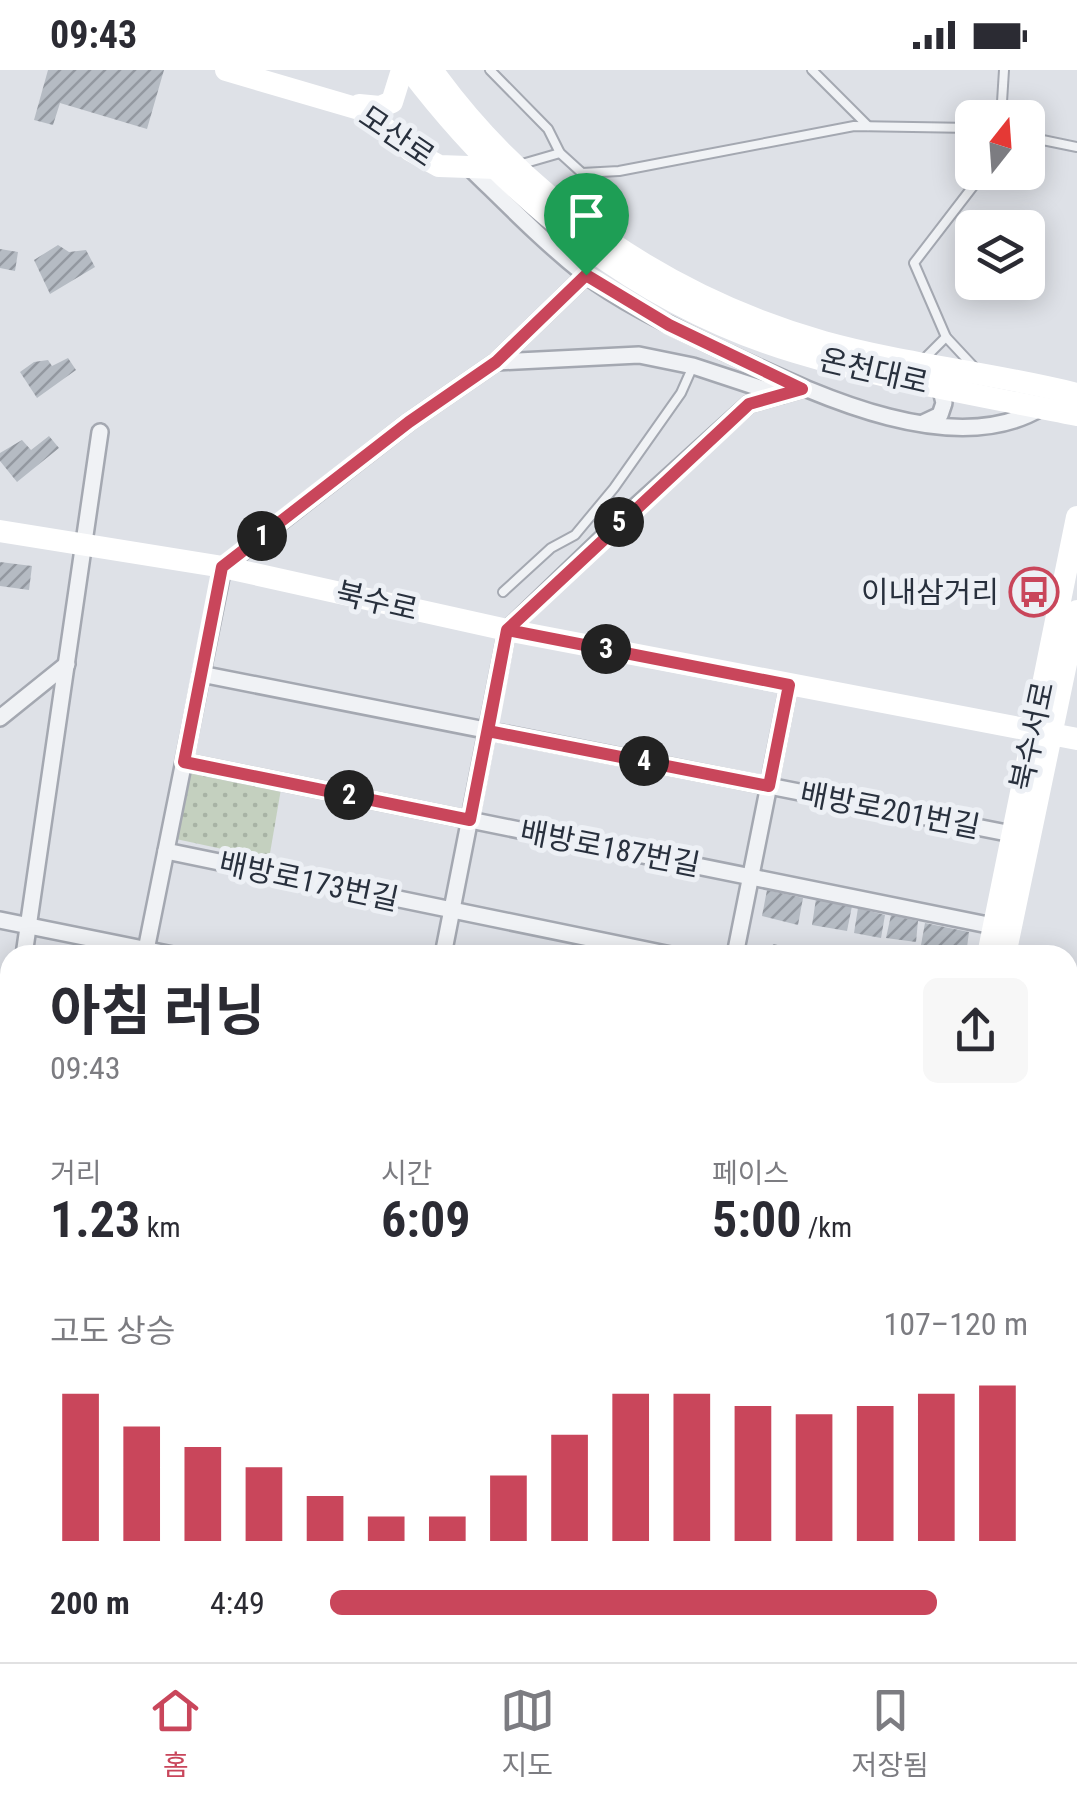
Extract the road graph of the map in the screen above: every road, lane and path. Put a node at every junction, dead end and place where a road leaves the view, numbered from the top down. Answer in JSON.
{"nodes":[{"id":1,"x":226,"y":70,"type":"edge"},
{"id":2,"x":402,"y":70,"type":"edge"},
{"id":3,"x":410,"y":70,"type":"edge"},
{"id":4,"x":432,"y":70,"type":"edge"},
{"id":5,"x":490,"y":70,"type":"edge"},
{"id":6,"x":812,"y":70,"type":"edge"},
{"id":7,"x":1004,"y":70,"type":"edge"},
{"id":8,"x":1002,"y":100,"type":"edge"},
{"id":9,"x":346,"y":102,"type":"junction"},
{"id":10,"x":868,"y":126,"type":"junction"},
{"id":11,"x":955,"y":128,"type":"edge"},
{"id":12,"x":1045,"y":141,"type":"edge"},
{"id":13,"x":1077,"y":146,"type":"edge"},
{"id":14,"x":560,"y":153,"type":"junction"},
{"id":15,"x":491,"y":168,"type":"junction"},
{"id":16,"x":970,"y":190,"type":"edge"},
{"id":17,"x":586,"y":275,"type":"junction"},
{"id":18,"x":946,"y":337,"type":"junction"},
{"id":19,"x":496,"y":362,"type":"junction"},
{"id":20,"x":917,"y":364,"type":"junction"},
{"id":21,"x":693,"y":366,"type":"junction"},
{"id":22,"x":984,"y":377,"type":"junction"},
{"id":23,"x":940,"y":386,"type":"junction"},
{"id":24,"x":802,"y":389,"type":"junction"},
{"id":25,"x":1077,"y":394,"type":"edge"},
{"id":26,"x":781,"y":395,"type":"junction"},
{"id":27,"x":1041,"y":408,"type":"junction"},
{"id":28,"x":1077,"y":415,"type":"edge"},
{"id":29,"x":923,"y":423,"type":"junction"},
{"id":30,"x":100,"y":432,"type":"dead end"},
{"id":31,"x":1077,"y":517,"type":"edge"},
{"id":32,"x":0,"y":530,"type":"edge"},
{"id":33,"x":85,"y":543,"type":"junction"},
{"id":34,"x":222,"y":567,"type":"junction"},
{"id":35,"x":503,"y":592,"type":"dead end"},
{"id":36,"x":1077,"y":611,"type":"edge"},
{"id":37,"x":507,"y":630,"type":"junction"},
{"id":38,"x":68,"y":664,"type":"junction"},
{"id":39,"x":201,"y":674,"type":"junction"},
{"id":40,"x":789,"y":685,"type":"junction"},
{"id":41,"x":0,"y":718,"type":"edge"},
{"id":42,"x":488,"y":731,"type":"junction"},
{"id":43,"x":1042,"y":732,"type":"junction"},
{"id":44,"x":1077,"y":739,"type":"edge"},
{"id":45,"x":184,"y":762,"type":"junction"},
{"id":46,"x":769,"y":786,"type":"junction"},
{"id":47,"x":470,"y":820,"type":"junction"},
{"id":48,"x":1012,"y":834,"type":"junction"},
{"id":49,"x":166,"y":851,"type":"junction"},
{"id":50,"x":751,"y":877,"type":"junction"},
{"id":51,"x":452,"y":910,"type":"junction"},
{"id":52,"x":0,"y":920,"type":"edge"},
{"id":53,"x":28,"y":926,"type":"junction"},
{"id":54,"x":994,"y":926,"type":"junction"},
{"id":55,"x":25,"y":945,"type":"edge"},
{"id":56,"x":114,"y":945,"type":"edge"},
{"id":57,"x":147,"y":945,"type":"edge"},
{"id":58,"x":445,"y":945,"type":"edge"},
{"id":59,"x":622,"y":945,"type":"edge"},
{"id":60,"x":737,"y":945,"type":"edge"},
{"id":61,"x":990,"y":945,"type":"edge"},
{"id":62,"x":1008,"y":945,"type":"edge"}],
"edges":[{"from":1,"to":9,"type":"street","name":"모산로"},
{"from":2,"to":9,"type":"street"},
{"from":3,"to":15,"type":"street","name":"온천대로"},
{"from":4,"to":15,"type":"street","name":"온천대로"},
{"from":5,"to":14,"type":"lane"},
{"from":6,"to":10,"type":"lane"},
{"from":7,"to":8,"type":"lane"},
{"from":9,"to":15,"type":"street","name":"모산로"},
{"from":10,"to":11,"type":"lane"},
{"from":10,"to":14,"type":"lane"},
{"from":12,"to":13,"type":"lane"},
{"from":14,"to":15,"type":"lane"},
{"from":15,"to":17,"type":"street"},
{"from":15,"to":20,"type":"street","name":"온천대로"},
{"from":15,"to":23,"type":"street","name":"온천대로"},
{"from":16,"to":18,"type":"lane"},
{"from":17,"to":19,"type":"street"},
{"from":17,"to":24,"type":"street"},
{"from":18,"to":20,"type":"lane"},
{"from":18,"to":22,"type":"lane"},
{"from":19,"to":21,"type":"street"},
{"from":19,"to":34,"type":"street"},
{"from":20,"to":22,"type":"street","name":"온천대로"},
{"from":21,"to":26,"type":"street"},
{"from":21,"to":35,"type":"lane"},
{"from":22,"to":25,"type":"street","name":"온천대로"},
{"from":23,"to":27,"type":"street","name":"온천대로"},
{"from":23,"to":29,"type":"street"},
{"from":24,"to":26,"type":"street"},
{"from":24,"to":29,"type":"street"},
{"from":26,"to":37,"type":"street"},
{"from":27,"to":28,"type":"street","name":"온천대로"},
{"from":27,"to":29,"type":"street"},
{"from":30,"to":33,"type":"street"},
{"from":31,"to":43,"type":"street","name":"북수서로"},
{"from":32,"to":33,"type":"street","name":"북수로"},
{"from":33,"to":34,"type":"street","name":"북수로"},
{"from":33,"to":38,"type":"street"},
{"from":34,"to":37,"type":"street","name":"북수로"},
{"from":34,"to":39,"type":"street"},
{"from":36,"to":43,"type":"street","name":"북수서로"},
{"from":37,"to":40,"type":"street","name":"북수로"},
{"from":37,"to":42,"type":"street"},
{"from":38,"to":41,"type":"street"},
{"from":38,"to":53,"type":"street"},
{"from":39,"to":42,"type":"street"},
{"from":39,"to":45,"type":"street"},
{"from":40,"to":43,"type":"street","name":"북수로"},
{"from":40,"to":46,"type":"street","name":"배방로201번길"},
{"from":42,"to":46,"type":"street"},
{"from":42,"to":47,"type":"street"},
{"from":43,"to":44,"type":"street","name":"북수로"},
{"from":43,"to":48,"type":"street","name":"북수서로"},
{"from":43,"to":62,"type":"street","name":"북수서로"},
{"from":45,"to":47,"type":"street"},
{"from":45,"to":49,"type":"street"},
{"from":46,"to":48,"type":"street","name":"배방로201번길"},
{"from":46,"to":50,"type":"street","name":"배방로201번길"},
{"from":47,"to":50,"type":"street","name":"배방로187번길"},
{"from":47,"to":51,"type":"street"},
{"from":48,"to":54,"type":"street","name":"북수서로"},
{"from":49,"to":51,"type":"street","name":"배방로173번길"},
{"from":49,"to":57,"type":"street"},
{"from":50,"to":54,"type":"street"},
{"from":50,"to":60,"type":"street","name":"배방로201번길"},
{"from":51,"to":58,"type":"street"},
{"from":51,"to":59,"type":"street"},
{"from":52,"to":53,"type":"street"},
{"from":53,"to":55,"type":"street"},
{"from":53,"to":56,"type":"street"},
{"from":54,"to":61,"type":"street","name":"북수서로"}]}
